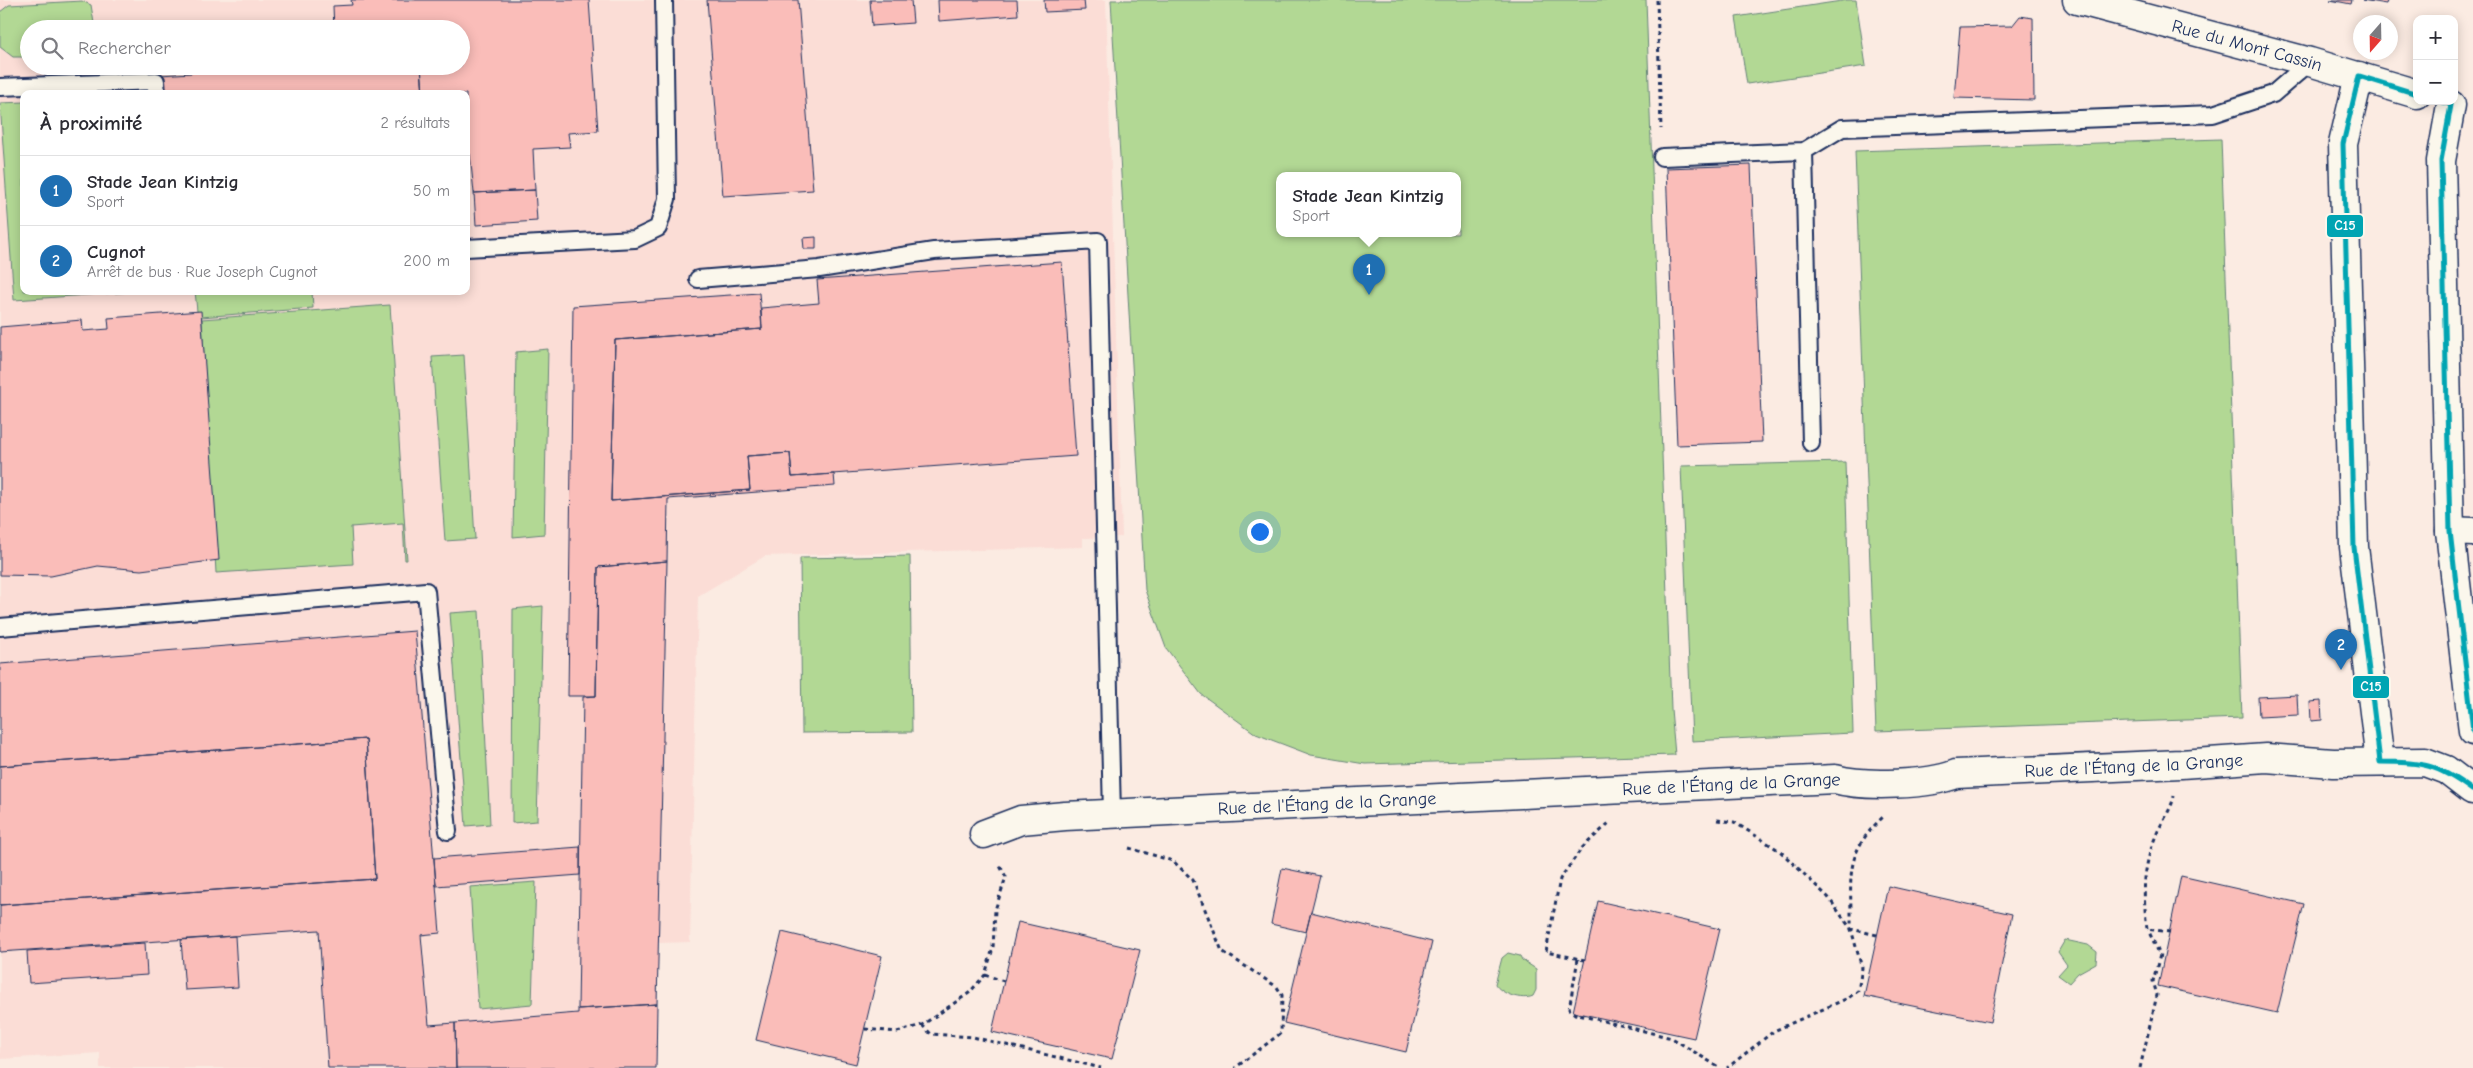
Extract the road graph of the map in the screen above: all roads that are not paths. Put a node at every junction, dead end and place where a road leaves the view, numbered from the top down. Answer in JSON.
{"nodes":[{"id":1,"x":664,"y":0,"type":"edge"},
{"id":2,"x":2077,"y":0,"type":"edge"},
{"id":3,"x":2310,"y":62,"type":"junction"},
{"id":4,"x":2359,"y":76,"type":"junction"},
{"id":5,"x":0,"y":86,"type":"edge"},
{"id":6,"x":157,"y":90,"type":"edge"},
{"id":7,"x":2413,"y":93,"type":"edge"},
{"id":8,"x":2454,"y":105,"type":"edge"},
{"id":9,"x":1804,"y":151,"type":"junction"},
{"id":10,"x":1662,"y":156,"type":"road end"},
{"id":11,"x":470,"y":248,"type":"edge"},
{"id":12,"x":698,"y":279,"type":"dead end"},
{"id":13,"x":1811,"y":444,"type":"dead end"},
{"id":14,"x":2461,"y":532,"type":"edge"},
{"id":15,"x":0,"y":627,"type":"edge"},
{"id":16,"x":2473,"y":731,"type":"edge"},
{"id":17,"x":2380,"y":762,"type":"junction"},
{"id":18,"x":2473,"y":792,"type":"edge"},
{"id":19,"x":1112,"y":814,"type":"junction"},
{"id":20,"x":448,"y":831,"type":"dead end"},
{"id":21,"x":984,"y":834,"type":"road end"}],
"edges":[{"from":1,"to":11,"type":"lane"},
{"from":2,"to":3,"type":"street","name":"Rue du Mont Cassin"},
{"from":3,"to":4,"type":"street","name":"Rue du Mont Cassin"},
{"from":3,"to":9,"type":"lane"},
{"from":4,"to":7,"type":"street","name":"Rue du Mont Cassin"},
{"from":4,"to":17,"type":"street"},
{"from":5,"to":6,"type":"lane"},
{"from":8,"to":14,"type":"street"},
{"from":9,"to":10,"type":"lane"},
{"from":9,"to":13,"type":"lane"},
{"from":12,"to":19,"type":"lane"},
{"from":14,"to":16,"type":"street"},
{"from":15,"to":20,"type":"lane"},
{"from":17,"to":18,"type":"street","name":"Rue de l'Étang de la Grange"},
{"from":17,"to":19,"type":"street","name":"Rue de l'Étang de la Grange"},
{"from":19,"to":21,"type":"street","name":"Rue de l'Étang de la Grange"}]}
